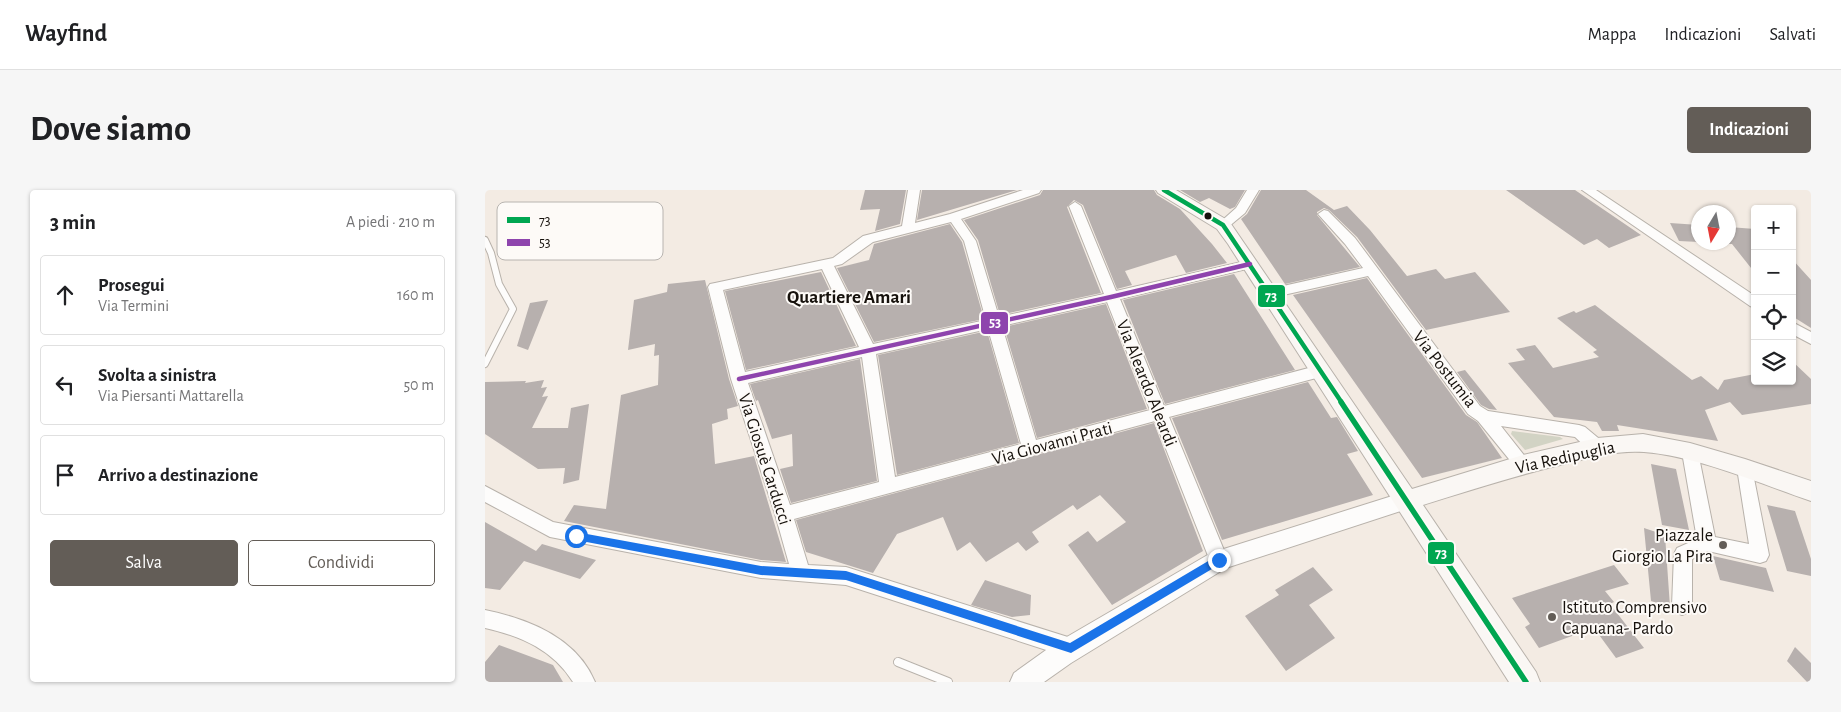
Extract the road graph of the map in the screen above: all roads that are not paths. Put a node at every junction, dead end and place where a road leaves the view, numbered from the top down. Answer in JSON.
{"nodes":[{"id":1,"x":914,"y":190,"type":"edge"},
{"id":2,"x":1035,"y":190,"type":"edge"},
{"id":3,"x":1164,"y":190,"type":"edge"},
{"id":4,"x":1253,"y":190,"type":"edge"},
{"id":5,"x":1588,"y":190,"type":"edge"},
{"id":6,"x":1075,"y":206,"type":"dead end"},
{"id":7,"x":1324,"y":214,"type":"dead end"},
{"id":8,"x":954,"y":217,"type":"junction"},
{"id":9,"x":1223,"y":226,"type":"junction"},
{"id":10,"x":908,"y":229,"type":"junction"},
{"id":11,"x":485,"y":240,"type":"edge"},
{"id":12,"x":826,"y":264,"type":"junction"},
{"id":13,"x":1250,"y":264,"type":"junction"},
{"id":14,"x":1371,"y":271,"type":"junction"},
{"id":15,"x":1270,"y":293,"type":"junction"},
{"id":16,"x":1111,"y":297,"type":"junction"},
{"id":17,"x":1751,"y":299,"type":"edge"},
{"id":18,"x":995,"y":322,"type":"junction"},
{"id":19,"x":868,"y":350,"type":"junction"},
{"id":20,"x":485,"y":364,"type":"edge"},
{"id":21,"x":1320,"y":371,"type":"junction"},
{"id":22,"x":739,"y":379,"type":"junction"},
{"id":23,"x":1159,"y":414,"type":"junction"},
{"id":24,"x":1485,"y":417,"type":"junction"},
{"id":25,"x":1597,"y":446,"type":"junction"},
{"id":26,"x":1030,"y":448,"type":"junction"},
{"id":27,"x":1690,"y":452,"type":"junction"},
{"id":28,"x":1523,"y":464,"type":"junction"},
{"id":29,"x":1745,"y":468,"type":"junction"},
{"id":30,"x":888,"y":486,"type":"junction"},
{"id":31,"x":1811,"y":491,"type":"edge"},
{"id":32,"x":485,"y":493,"type":"edge"},
{"id":33,"x":1408,"y":500,"type":"junction"},
{"id":34,"x":784,"y":514,"type":"junction"},
{"id":35,"x":1707,"y":543,"type":"junction"},
{"id":36,"x":1219,"y":560,"type":"junction"},
{"id":37,"x":801,"y":573,"type":"junction"},
{"id":38,"x":1682,"y":606,"type":"dead end"},
{"id":39,"x":485,"y":619,"type":"edge"},
{"id":40,"x":1071,"y":648,"type":"junction"},
{"id":41,"x":898,"y":662,"type":"dead end"},
{"id":42,"x":585,"y":682,"type":"edge"},
{"id":43,"x":947,"y":682,"type":"edge"},
{"id":44,"x":1023,"y":682,"type":"edge"},
{"id":45,"x":1526,"y":682,"type":"edge"}],
"edges":[{"from":1,"to":10,"type":"street"},
{"from":2,"to":8,"type":"street"},
{"from":3,"to":9,"type":"main road"},
{"from":4,"to":9,"type":"street"},
{"from":5,"to":17,"type":"street"},
{"from":6,"to":16,"type":"street","name":"Via Aleardo Aleardi"},
{"from":7,"to":14,"type":"street","name":"Via Postumia"},
{"from":8,"to":10,"type":"street"},
{"from":8,"to":18,"type":"street"},
{"from":9,"to":13,"type":"main road"},
{"from":10,"to":12,"type":"street"},
{"from":11,"to":20,"type":"lane"},
{"from":12,"to":19,"type":"street"},
{"from":12,"to":22,"type":"street","name":"Via Giosuè Carducci"},
{"from":13,"to":15,"type":"main road"},
{"from":13,"to":16,"type":"street"},
{"from":14,"to":15,"type":"street"},
{"from":14,"to":24,"type":"street","name":"Via Postumia"},
{"from":15,"to":21,"type":"main road"},
{"from":16,"to":18,"type":"street"},
{"from":16,"to":23,"type":"street","name":"Via Aleardo Aleardi"},
{"from":18,"to":19,"type":"street"},
{"from":18,"to":26,"type":"street"},
{"from":19,"to":22,"type":"street"},
{"from":19,"to":30,"type":"street"},
{"from":21,"to":23,"type":"street","name":"Via Giovanni Prati"},
{"from":21,"to":33,"type":"main road"},
{"from":22,"to":34,"type":"street","name":"Via Giosuè Carducci"},
{"from":23,"to":26,"type":"street","name":"Via Giovanni Prati"},
{"from":23,"to":36,"type":"street","name":"Via Aleardo Aleardi"},
{"from":24,"to":25,"type":"street"},
{"from":24,"to":28,"type":"street","name":"Via Postumia"},
{"from":25,"to":27,"type":"main road","name":"Via Redipuglia"},
{"from":25,"to":28,"type":"main road","name":"Via Redipuglia"},
{"from":26,"to":30,"type":"street","name":"Via Giovanni Prati"},
{"from":27,"to":29,"type":"main road","name":"Via Redipuglia"},
{"from":27,"to":35,"type":"street"},
{"from":28,"to":33,"type":"main road","name":"Via Redipuglia"},
{"from":29,"to":31,"type":"main road","name":"Via Redipuglia"},
{"from":29,"to":35,"type":"street"},
{"from":30,"to":34,"type":"street","name":"Via Giovanni Prati"},
{"from":32,"to":37,"type":"street"},
{"from":33,"to":36,"type":"street"},
{"from":33,"to":45,"type":"main road"},
{"from":34,"to":37,"type":"street","name":"Via Giosuè Carducci"},
{"from":35,"to":38,"type":"street"},
{"from":36,"to":40,"type":"street"},
{"from":37,"to":40,"type":"street"},
{"from":39,"to":42,"type":"street"},
{"from":40,"to":44,"type":"street"},
{"from":41,"to":43,"type":"lane"}]}
